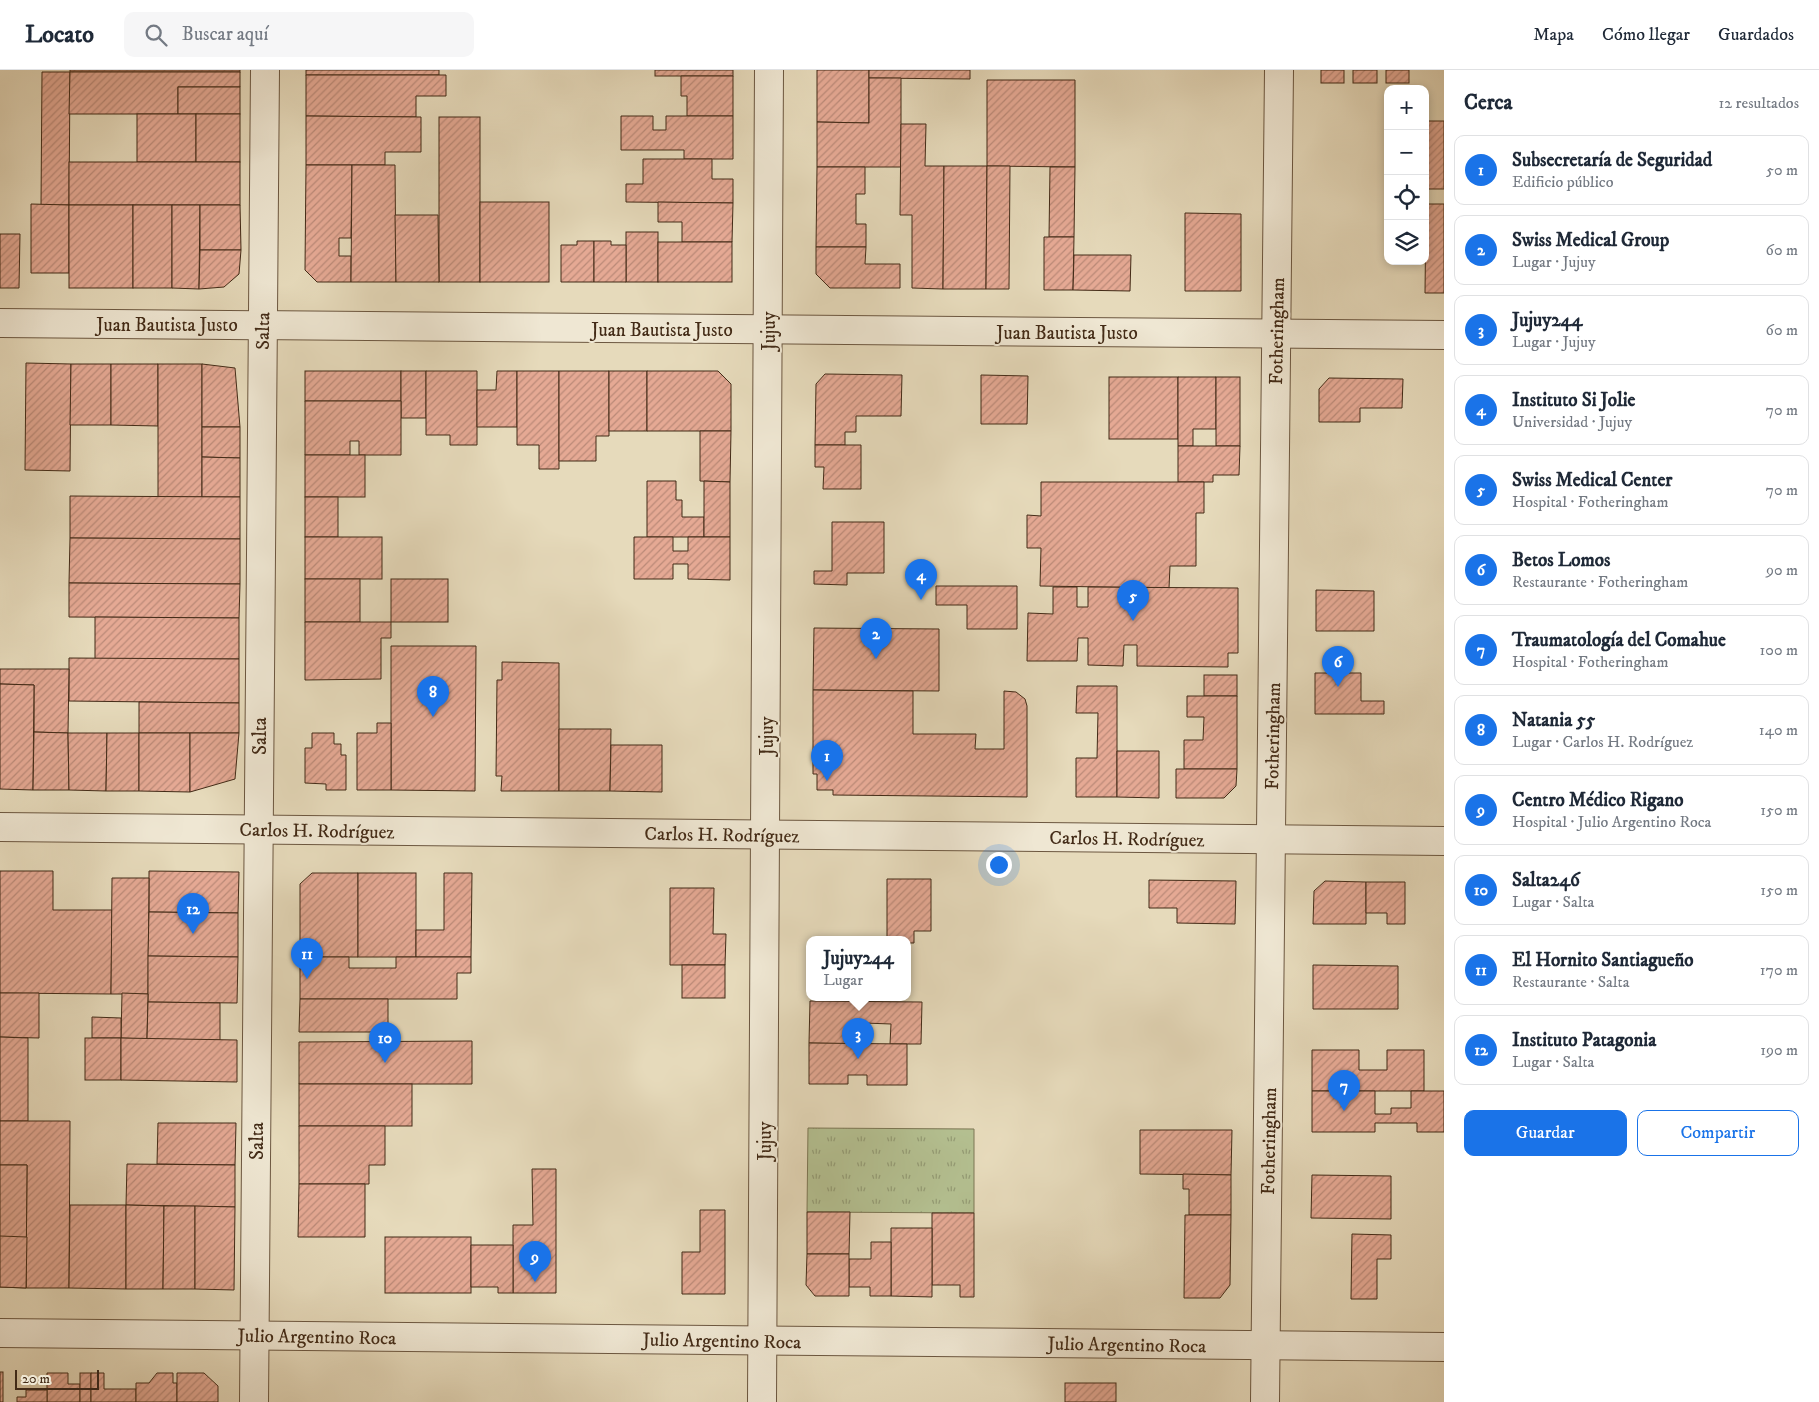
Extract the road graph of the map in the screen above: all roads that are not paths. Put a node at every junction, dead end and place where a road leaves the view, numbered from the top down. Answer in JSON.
{"nodes":[{"id":1,"x":265,"y":70,"type":"edge"},
{"id":2,"x":769,"y":70,"type":"edge"},
{"id":3,"x":1279,"y":70,"type":"edge"},
{"id":4,"x":0,"y":323,"type":"edge"},
{"id":5,"x":262,"y":325,"type":"junction"},
{"id":6,"x":768,"y":330,"type":"junction"},
{"id":7,"x":1276,"y":333,"type":"junction"},
{"id":8,"x":1444,"y":335,"type":"edge"},
{"id":9,"x":0,"y":826,"type":"edge"},
{"id":10,"x":258,"y":829,"type":"junction"},
{"id":11,"x":765,"y":834,"type":"junction"},
{"id":12,"x":1271,"y":839,"type":"junction"},
{"id":13,"x":1444,"y":841,"type":"edge"},
{"id":14,"x":0,"y":1333,"type":"edge"},
{"id":15,"x":255,"y":1336,"type":"junction"},
{"id":16,"x":762,"y":1340,"type":"junction"},
{"id":17,"x":1266,"y":1345,"type":"junction"},
{"id":18,"x":1444,"y":1347,"type":"edge"},
{"id":19,"x":254,"y":1402,"type":"edge"},
{"id":20,"x":762,"y":1402,"type":"edge"},
{"id":21,"x":1265,"y":1402,"type":"edge"}],
"edges":[{"from":1,"to":5,"type":"street","name":"Salta"},
{"from":2,"to":6,"type":"street","name":"Jujuy"},
{"from":3,"to":7,"type":"street","name":"Fotheringham"},
{"from":4,"to":5,"type":"street","name":"Juan Bautista Justo"},
{"from":5,"to":6,"type":"street","name":"Juan Bautista Justo"},
{"from":5,"to":10,"type":"street","name":"Salta"},
{"from":6,"to":7,"type":"street","name":"Juan Bautista Justo"},
{"from":6,"to":11,"type":"street","name":"Jujuy"},
{"from":7,"to":8,"type":"street","name":"Juan Bautista Justo"},
{"from":7,"to":12,"type":"street","name":"Fotheringham"},
{"from":9,"to":10,"type":"street","name":"Carlos H. Rodríguez"},
{"from":10,"to":11,"type":"street","name":"Carlos H. Rodríguez"},
{"from":10,"to":15,"type":"street","name":"Salta"},
{"from":11,"to":12,"type":"street","name":"Carlos H. Rodríguez"},
{"from":11,"to":16,"type":"street","name":"Jujuy"},
{"from":12,"to":13,"type":"street","name":"Carlos H. Rodríguez"},
{"from":12,"to":17,"type":"street","name":"Fotheringham"},
{"from":14,"to":15,"type":"street","name":"Julio Argentino Roca"},
{"from":15,"to":16,"type":"street","name":"Julio Argentino Roca"},
{"from":15,"to":19,"type":"street","name":"Salta"},
{"from":16,"to":17,"type":"street","name":"Julio Argentino Roca"},
{"from":16,"to":20,"type":"street","name":"Jujuy"},
{"from":17,"to":18,"type":"street","name":"Julio Argentino Roca"},
{"from":17,"to":21,"type":"street","name":"Fotheringham"}]}
